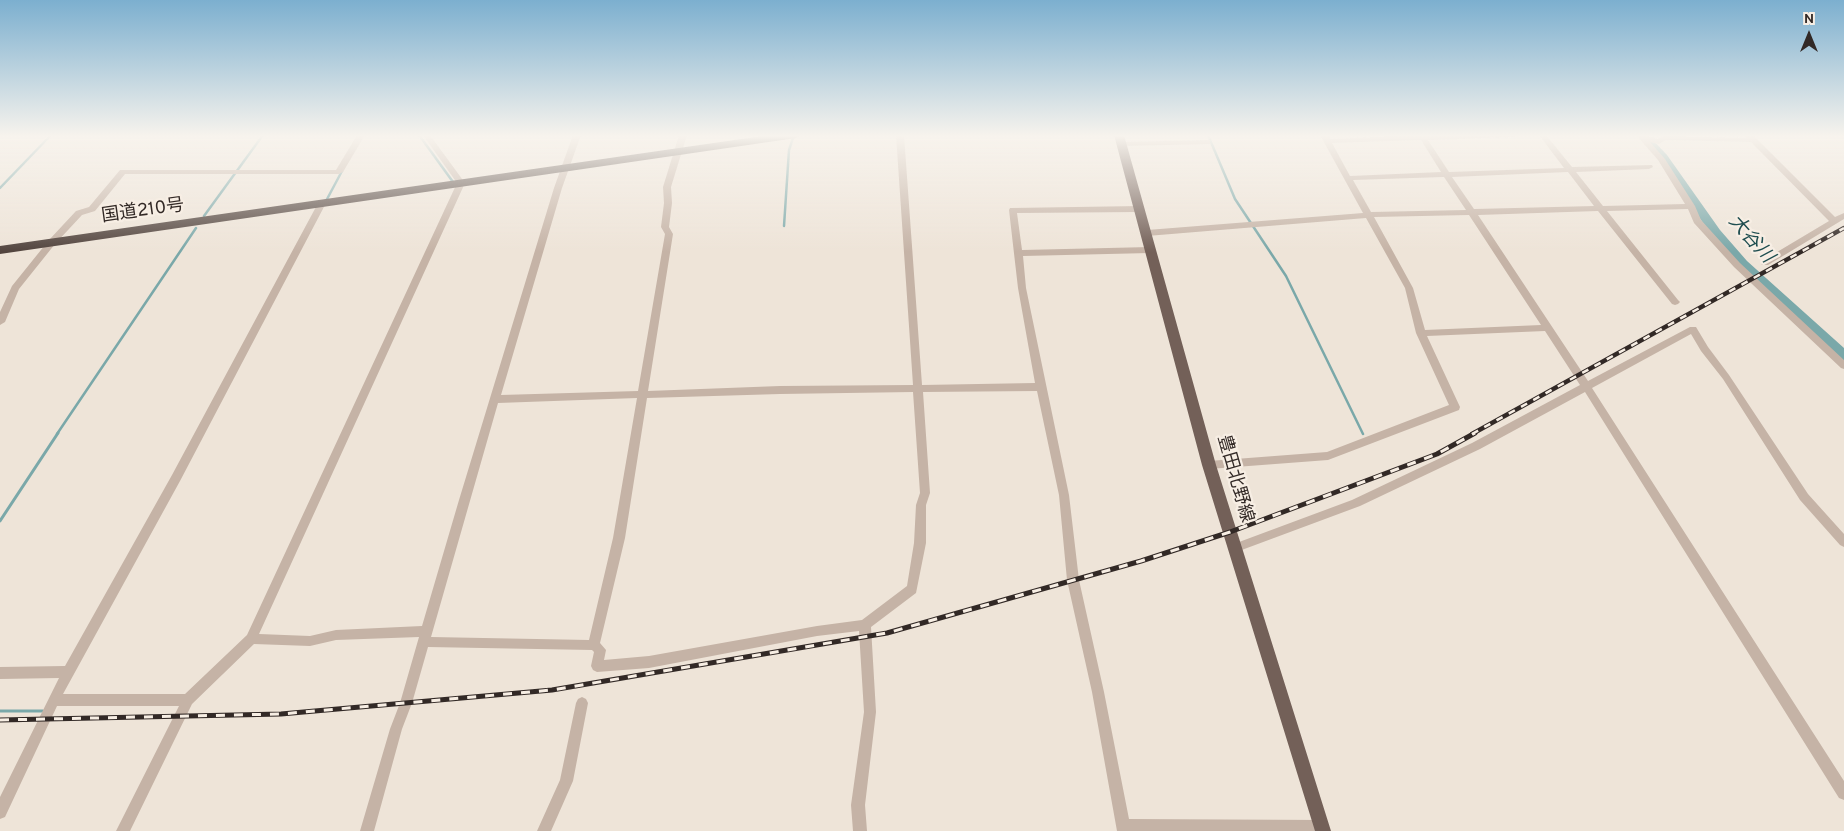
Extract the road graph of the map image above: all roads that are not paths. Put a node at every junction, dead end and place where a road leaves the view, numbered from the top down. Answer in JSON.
{"nodes":[{"id":1,"x":121,"y":174,"type":"edge"},
{"id":2,"x":454,"y":174,"type":"edge"},
{"id":3,"x":524,"y":174,"type":"edge"},
{"id":4,"x":562,"y":174,"type":"edge"},
{"id":5,"x":671,"y":174,"type":"edge"},
{"id":6,"x":903,"y":174,"type":"edge"},
{"id":7,"x":1130,"y":174,"type":"edge"},
{"id":8,"x":1346,"y":174,"type":"edge"},
{"id":9,"x":1446,"y":174,"type":"junction"},
{"id":10,"x":1453,"y":174,"type":"edge"},
{"id":11,"x":1573,"y":174,"type":"edge"},
{"id":12,"x":1670,"y":174,"type":"edge"},
{"id":13,"x":1786,"y":174,"type":"edge"},
{"id":14,"x":1348,"y":178,"type":"junction"},
{"id":15,"x":461,"y":183,"type":"junction"},
{"id":16,"x":321,"y":205,"type":"junction"},
{"id":17,"x":1691,"y":206,"type":"junction"},
{"id":18,"x":1140,"y":209,"type":"junction"},
{"id":19,"x":1601,"y":209,"type":"junction"},
{"id":20,"x":1470,"y":211,"type":"junction"},
{"id":21,"x":1368,"y":215,"type":"junction"},
{"id":22,"x":1844,"y":216,"type":"edge"},
{"id":23,"x":1834,"y":221,"type":"junction"},
{"id":24,"x":1147,"y":233,"type":"junction"},
{"id":25,"x":52,"y":242,"type":"junction"},
{"id":26,"x":0,"y":250,"type":"edge"},
{"id":27,"x":1150,"y":250,"type":"junction"},
{"id":28,"x":1020,"y":253,"type":"junction"},
{"id":29,"x":1765,"y":263,"type":"dead end"},
{"id":30,"x":1675,"y":302,"type":"dead end"},
{"id":31,"x":0,"y":322,"type":"edge"},
{"id":32,"x":1546,"y":328,"type":"junction"},
{"id":33,"x":1422,"y":333,"type":"junction"},
{"id":34,"x":1844,"y":366,"type":"edge"},
{"id":35,"x":1586,"y":386,"type":"junction"},
{"id":36,"x":1041,"y":387,"type":"junction"},
{"id":37,"x":917,"y":390,"type":"junction"},
{"id":38,"x":643,"y":394,"type":"junction"},
{"id":39,"x":495,"y":399,"type":"junction"},
{"id":40,"x":1209,"y":465,"type":"junction"},
{"id":41,"x":1844,"y":542,"type":"edge"},
{"id":42,"x":1234,"y":548,"type":"junction"},
{"id":43,"x":865,"y":625,"type":"junction"},
{"id":44,"x":425,"y":637,"type":"junction"},
{"id":45,"x":251,"y":640,"type":"junction"},
{"id":46,"x":594,"y":645,"type":"junction"},
{"id":47,"x":69,"y":672,"type":"junction"},
{"id":48,"x":0,"y":673,"type":"edge"},
{"id":49,"x":53,"y":700,"type":"junction"},
{"id":50,"x":188,"y":700,"type":"junction"},
{"id":51,"x":582,"y":703,"type":"dead end"},
{"id":52,"x":1844,"y":793,"type":"edge"},
{"id":53,"x":0,"y":812,"type":"edge"},
{"id":54,"x":1124,"y":828,"type":"edge"},
{"id":55,"x":1322,"y":829,"type":"edge"},
{"id":56,"x":123,"y":831,"type":"edge"},
{"id":57,"x":367,"y":831,"type":"edge"},
{"id":58,"x":544,"y":831,"type":"edge"},
{"id":59,"x":860,"y":831,"type":"edge"}],
"edges":[{"from":1,"to":25,"type":"street"},
{"from":2,"to":15,"type":"street"},
{"from":3,"to":15,"type":"highway","name":"国道210号"},
{"from":4,"to":39,"type":"street"},
{"from":5,"to":38,"type":"street"},
{"from":6,"to":37,"type":"street"},
{"from":7,"to":18,"type":"main road","name":"豊田北野線"},
{"from":8,"to":14,"type":"street"},
{"from":9,"to":10,"type":"street"},
{"from":9,"to":14,"type":"street"},
{"from":9,"to":20,"type":"street"},
{"from":11,"to":19,"type":"street"},
{"from":12,"to":17,"type":"street"},
{"from":13,"to":23,"type":"street"},
{"from":14,"to":21,"type":"street"},
{"from":15,"to":16,"type":"highway","name":"国道210号"},
{"from":15,"to":45,"type":"street"},
{"from":16,"to":25,"type":"highway","name":"国道210号"},
{"from":16,"to":47,"type":"street"},
{"from":17,"to":19,"type":"street"},
{"from":17,"to":34,"type":"street"},
{"from":18,"to":24,"type":"main road","name":"豊田北野線"},
{"from":18,"to":28,"type":"street"},
{"from":19,"to":20,"type":"street"},
{"from":19,"to":30,"type":"street"},
{"from":20,"to":21,"type":"street"},
{"from":20,"to":32,"type":"street"},
{"from":21,"to":24,"type":"street"},
{"from":21,"to":33,"type":"street"},
{"from":22,"to":23,"type":"street"},
{"from":23,"to":29,"type":"street"},
{"from":24,"to":27,"type":"main road","name":"豊田北野線"},
{"from":25,"to":26,"type":"highway","name":"国道210号"},
{"from":25,"to":31,"type":"street"},
{"from":27,"to":28,"type":"street"},
{"from":27,"to":40,"type":"main road","name":"豊田北野線"},
{"from":28,"to":36,"type":"street"},
{"from":32,"to":33,"type":"street"},
{"from":32,"to":35,"type":"street"},
{"from":33,"to":40,"type":"street"},
{"from":35,"to":41,"type":"street"},
{"from":35,"to":42,"type":"street"},
{"from":35,"to":52,"type":"street"},
{"from":36,"to":37,"type":"street"},
{"from":36,"to":54,"type":"street"},
{"from":37,"to":38,"type":"street"},
{"from":37,"to":43,"type":"street"},
{"from":38,"to":39,"type":"street"},
{"from":38,"to":46,"type":"street"},
{"from":39,"to":44,"type":"street"},
{"from":40,"to":42,"type":"main road","name":"豊田北野線"},
{"from":42,"to":55,"type":"main road","name":"豊田北野線"},
{"from":43,"to":46,"type":"street"},
{"from":43,"to":59,"type":"street"},
{"from":44,"to":45,"type":"street"},
{"from":44,"to":46,"type":"street"},
{"from":44,"to":57,"type":"street"},
{"from":45,"to":50,"type":"street"},
{"from":47,"to":48,"type":"street"},
{"from":47,"to":49,"type":"street"},
{"from":49,"to":50,"type":"street"},
{"from":49,"to":53,"type":"street"},
{"from":50,"to":56,"type":"street"},
{"from":51,"to":58,"type":"street"},
{"from":54,"to":55,"type":"street"}]}
